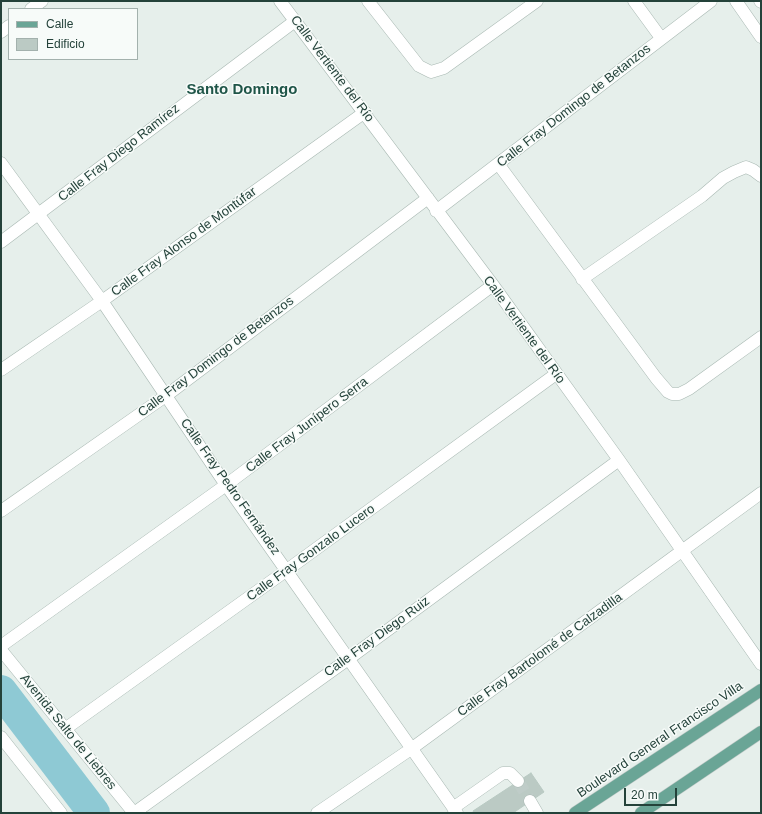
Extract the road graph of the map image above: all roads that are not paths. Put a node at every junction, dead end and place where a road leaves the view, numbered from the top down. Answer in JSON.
{"nodes":[{"id":1,"x":42,"y":1,"type":"edge"},
{"id":2,"x":280,"y":1,"type":"edge"},
{"id":3,"x":368,"y":1,"type":"edge"},
{"id":4,"x":537,"y":1,"type":"edge"},
{"id":5,"x":634,"y":1,"type":"edge"},
{"id":6,"x":711,"y":1,"type":"edge"},
{"id":7,"x":736,"y":1,"type":"edge"},
{"id":8,"x":32,"y":8,"type":"edge"},
{"id":9,"x":295,"y":21,"type":"junction"},
{"id":10,"x":761,"y":37,"type":"edge"},
{"id":11,"x":661,"y":38,"type":"junction"},
{"id":12,"x":365,"y":112,"type":"junction"},
{"id":13,"x":1,"y":163,"type":"edge"},
{"id":14,"x":499,"y":165,"type":"junction"},
{"id":15,"x":761,"y":176,"type":"edge"},
{"id":16,"x":428,"y":198,"type":"junction"},
{"id":17,"x":436,"y":211,"type":"junction"},
{"id":18,"x":38,"y":216,"type":"junction"},
{"id":19,"x":1,"y":242,"type":"edge"},
{"id":20,"x":582,"y":278,"type":"junction"},
{"id":21,"x":493,"y":285,"type":"junction"},
{"id":22,"x":102,"y":301,"type":"junction"},
{"id":23,"x":761,"y":337,"type":"edge"},
{"id":24,"x":1,"y":370,"type":"edge"},
{"id":25,"x":556,"y":374,"type":"junction"},
{"id":26,"x":167,"y":395,"type":"junction"},
{"id":27,"x":619,"y":460,"type":"junction"},
{"id":28,"x":226,"y":485,"type":"junction"},
{"id":29,"x":761,"y":492,"type":"edge"},
{"id":30,"x":1,"y":511,"type":"edge"},
{"id":31,"x":683,"y":551,"type":"junction"},
{"id":32,"x":287,"y":570,"type":"junction"},
{"id":33,"x":1,"y":646,"type":"edge"},
{"id":34,"x":1,"y":650,"type":"edge"},
{"id":35,"x":348,"y":660,"type":"junction"},
{"id":36,"x":761,"y":664,"type":"edge"},
{"id":37,"x":761,"y":690,"type":"edge"},
{"id":38,"x":65,"y":729,"type":"junction"},
{"id":39,"x":761,"y":732,"type":"edge"},
{"id":40,"x":1,"y":737,"type":"edge"},
{"id":41,"x":410,"y":749,"type":"junction"},
{"id":42,"x":518,"y":781,"type":"tunnel mouth"},
{"id":43,"x":530,"y":801,"type":"tunnel mouth"},
{"id":44,"x":455,"y":810,"type":"edge"},
{"id":45,"x":61,"y":813,"type":"edge"},
{"id":46,"x":134,"y":813,"type":"edge"},
{"id":47,"x":317,"y":813,"type":"edge"},
{"id":48,"x":537,"y":813,"type":"edge"},
{"id":49,"x":575,"y":813,"type":"edge"},
{"id":50,"x":641,"y":813,"type":"edge"}],
"edges":[{"from":1,"to":8,"type":"street"},
{"from":2,"to":9,"type":"street","name":"Calle Vertiente del Río"},
{"from":3,"to":4,"type":"street"},
{"from":5,"to":11,"type":"street"},
{"from":6,"to":11,"type":"street","name":"Calle Fray Domingo de Betanzos"},
{"from":7,"to":10,"type":"street"},
{"from":9,"to":12,"type":"street","name":"Calle Vertiente del Río"},
{"from":9,"to":18,"type":"street","name":"Calle Fray Diego Ramírez"},
{"from":11,"to":14,"type":"street","name":"Calle Fray Domingo de Betanzos"},
{"from":12,"to":16,"type":"street","name":"Calle Vertiente del Río"},
{"from":12,"to":22,"type":"street","name":"Calle Fray Alonso de Montúfar"},
{"from":13,"to":18,"type":"street","name":"Calle Fray Pedro Fernández"},
{"from":14,"to":17,"type":"street","name":"Calle Fray Domingo de Betanzos"},
{"from":14,"to":20,"type":"street"},
{"from":15,"to":20,"type":"street"},
{"from":16,"to":17,"type":"street","name":"Calle Vertiente del Río"},
{"from":16,"to":26,"type":"street","name":"Calle Fray Domingo de Betanzos"},
{"from":17,"to":21,"type":"street","name":"Calle Vertiente del Río"},
{"from":18,"to":19,"type":"street","name":"Calle Fray Diego Ramírez"},
{"from":18,"to":22,"type":"street","name":"Calle Fray Pedro Fernández"},
{"from":20,"to":23,"type":"street"},
{"from":21,"to":25,"type":"street","name":"Calle Vertiente del Río"},
{"from":21,"to":28,"type":"street","name":"Calle Fray Junípero Serra"},
{"from":22,"to":24,"type":"street","name":"Calle Fray Alonso de Montúfar"},
{"from":22,"to":26,"type":"street","name":"Calle Fray Pedro Fernández"},
{"from":25,"to":27,"type":"street","name":"Calle Vertiente del Río"},
{"from":25,"to":32,"type":"street","name":"Calle Fray Gonzalo Lucero"},
{"from":26,"to":28,"type":"street","name":"Calle Fray Pedro Fernández"},
{"from":26,"to":30,"type":"street","name":"Calle Fray Domingo de Betanzos"},
{"from":27,"to":31,"type":"street","name":"Calle Vertiente del Río"},
{"from":27,"to":35,"type":"street","name":"Calle Fray Diego Ruiz"},
{"from":28,"to":32,"type":"street","name":"Calle Fray Pedro Fernández"},
{"from":28,"to":33,"type":"street","name":"Calle Fray Junípero Serra"},
{"from":29,"to":31,"type":"street","name":"Calle Fray Bartolomé de Calzadilla"},
{"from":31,"to":36,"type":"street","name":"Calle Vertiente del Río"},
{"from":31,"to":41,"type":"street","name":"Calle Fray Bartolomé de Calzadilla"},
{"from":32,"to":35,"type":"street","name":"Calle Fray Pedro Fernández"},
{"from":32,"to":38,"type":"street","name":"Calle Fray Gonzalo Lucero"},
{"from":34,"to":38,"type":"street","name":"Avenida Salto de Liebres"},
{"from":35,"to":41,"type":"street","name":"Calle Fray Pedro Fernández"},
{"from":35,"to":46,"type":"street","name":"Calle Fray Diego Ruiz"},
{"from":37,"to":49,"type":"main road","name":"Boulevard General Francisco Villa"},
{"from":38,"to":46,"type":"street","name":"Avenida Salto de Liebres"},
{"from":39,"to":50,"type":"main road"},
{"from":40,"to":45,"type":"street"},
{"from":41,"to":44,"type":"street","name":"Calle Fray Pedro Fernández"},
{"from":41,"to":47,"type":"street","name":"Calle Fray Bartolomé de Calzadilla"},
{"from":42,"to":44,"type":"street"},
{"from":43,"to":48,"type":"street"}]}
